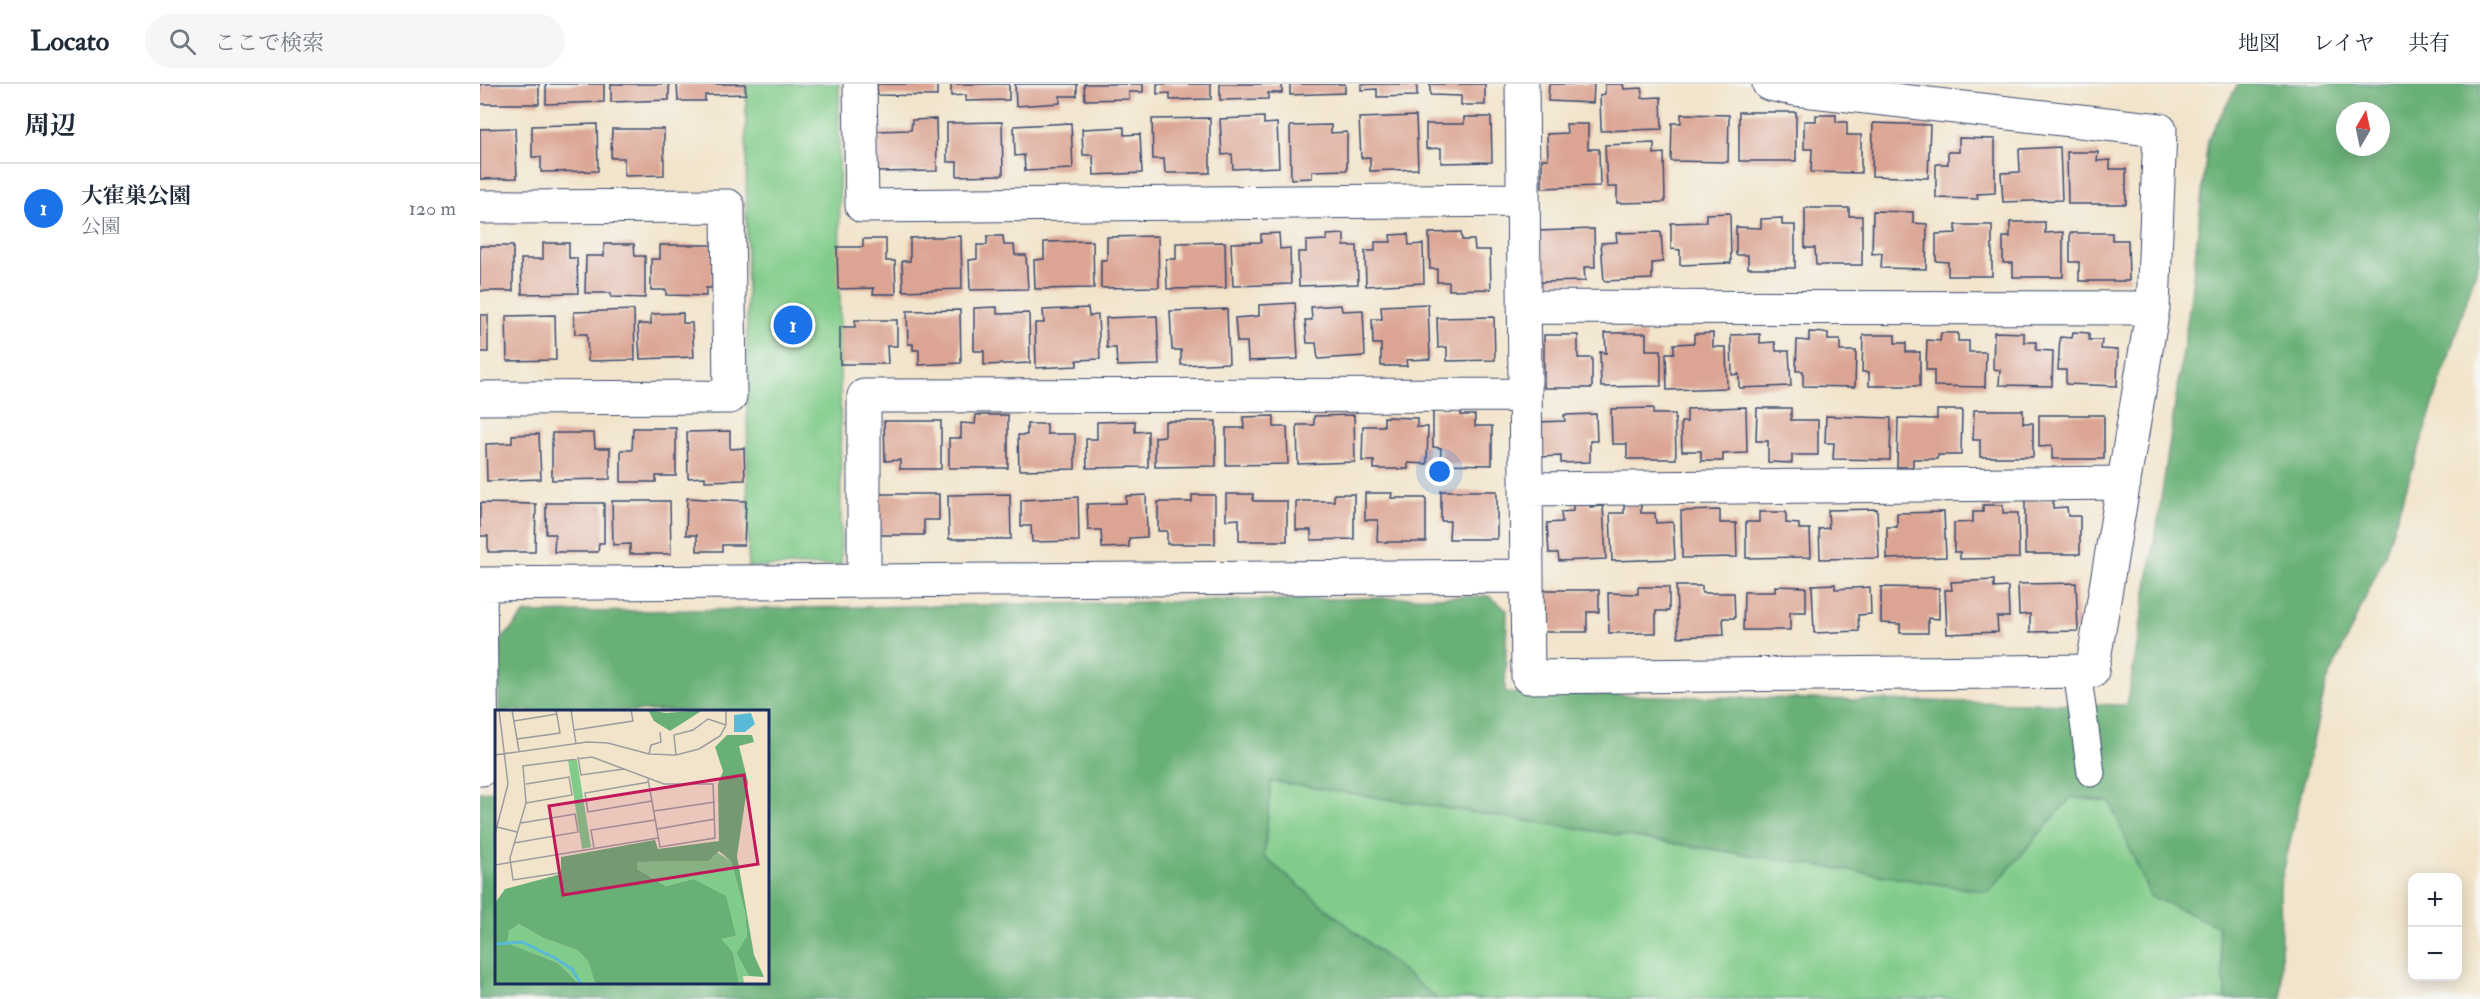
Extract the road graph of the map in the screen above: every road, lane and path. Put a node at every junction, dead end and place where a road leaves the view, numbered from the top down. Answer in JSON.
{"nodes":[{"id":1,"x":860,"y":84,"type":"edge"},
{"id":2,"x":1521,"y":84,"type":"edge"},
{"id":3,"x":1769,"y":84,"type":"edge"},
{"id":4,"x":1523,"y":200,"type":"junction"},
{"id":5,"x":480,"y":207,"type":"edge"},
{"id":6,"x":1524,"y":307,"type":"junction"},
{"id":7,"x":2153,"y":308,"type":"junction"},
{"id":8,"x":1525,"y":395,"type":"junction"},
{"id":9,"x":480,"y":398,"type":"edge"},
{"id":10,"x":2124,"y":483,"type":"junction"},
{"id":11,"x":1526,"y":489,"type":"junction"},
{"id":12,"x":1527,"y":576,"type":"junction"},
{"id":13,"x":864,"y":581,"type":"junction"},
{"id":14,"x":2077,"y":671,"type":"junction"},
{"id":15,"x":480,"y":769,"type":"edge"},
{"id":16,"x":2091,"y":773,"type":"dead end"}],
"edges":[{"from":1,"to":4,"type":"street"},
{"from":2,"to":4,"type":"street"},
{"from":3,"to":7,"type":"street"},
{"from":4,"to":6,"type":"street"},
{"from":5,"to":9,"type":"street"},
{"from":6,"to":7,"type":"street"},
{"from":6,"to":8,"type":"street"},
{"from":7,"to":10,"type":"street"},
{"from":8,"to":11,"type":"street"},
{"from":8,"to":13,"type":"street"},
{"from":10,"to":11,"type":"street"},
{"from":10,"to":14,"type":"street"},
{"from":11,"to":12,"type":"street"},
{"from":12,"to":13,"type":"street"},
{"from":12,"to":14,"type":"street"},
{"from":13,"to":15,"type":"street"},
{"from":14,"to":16,"type":"street"}]}
